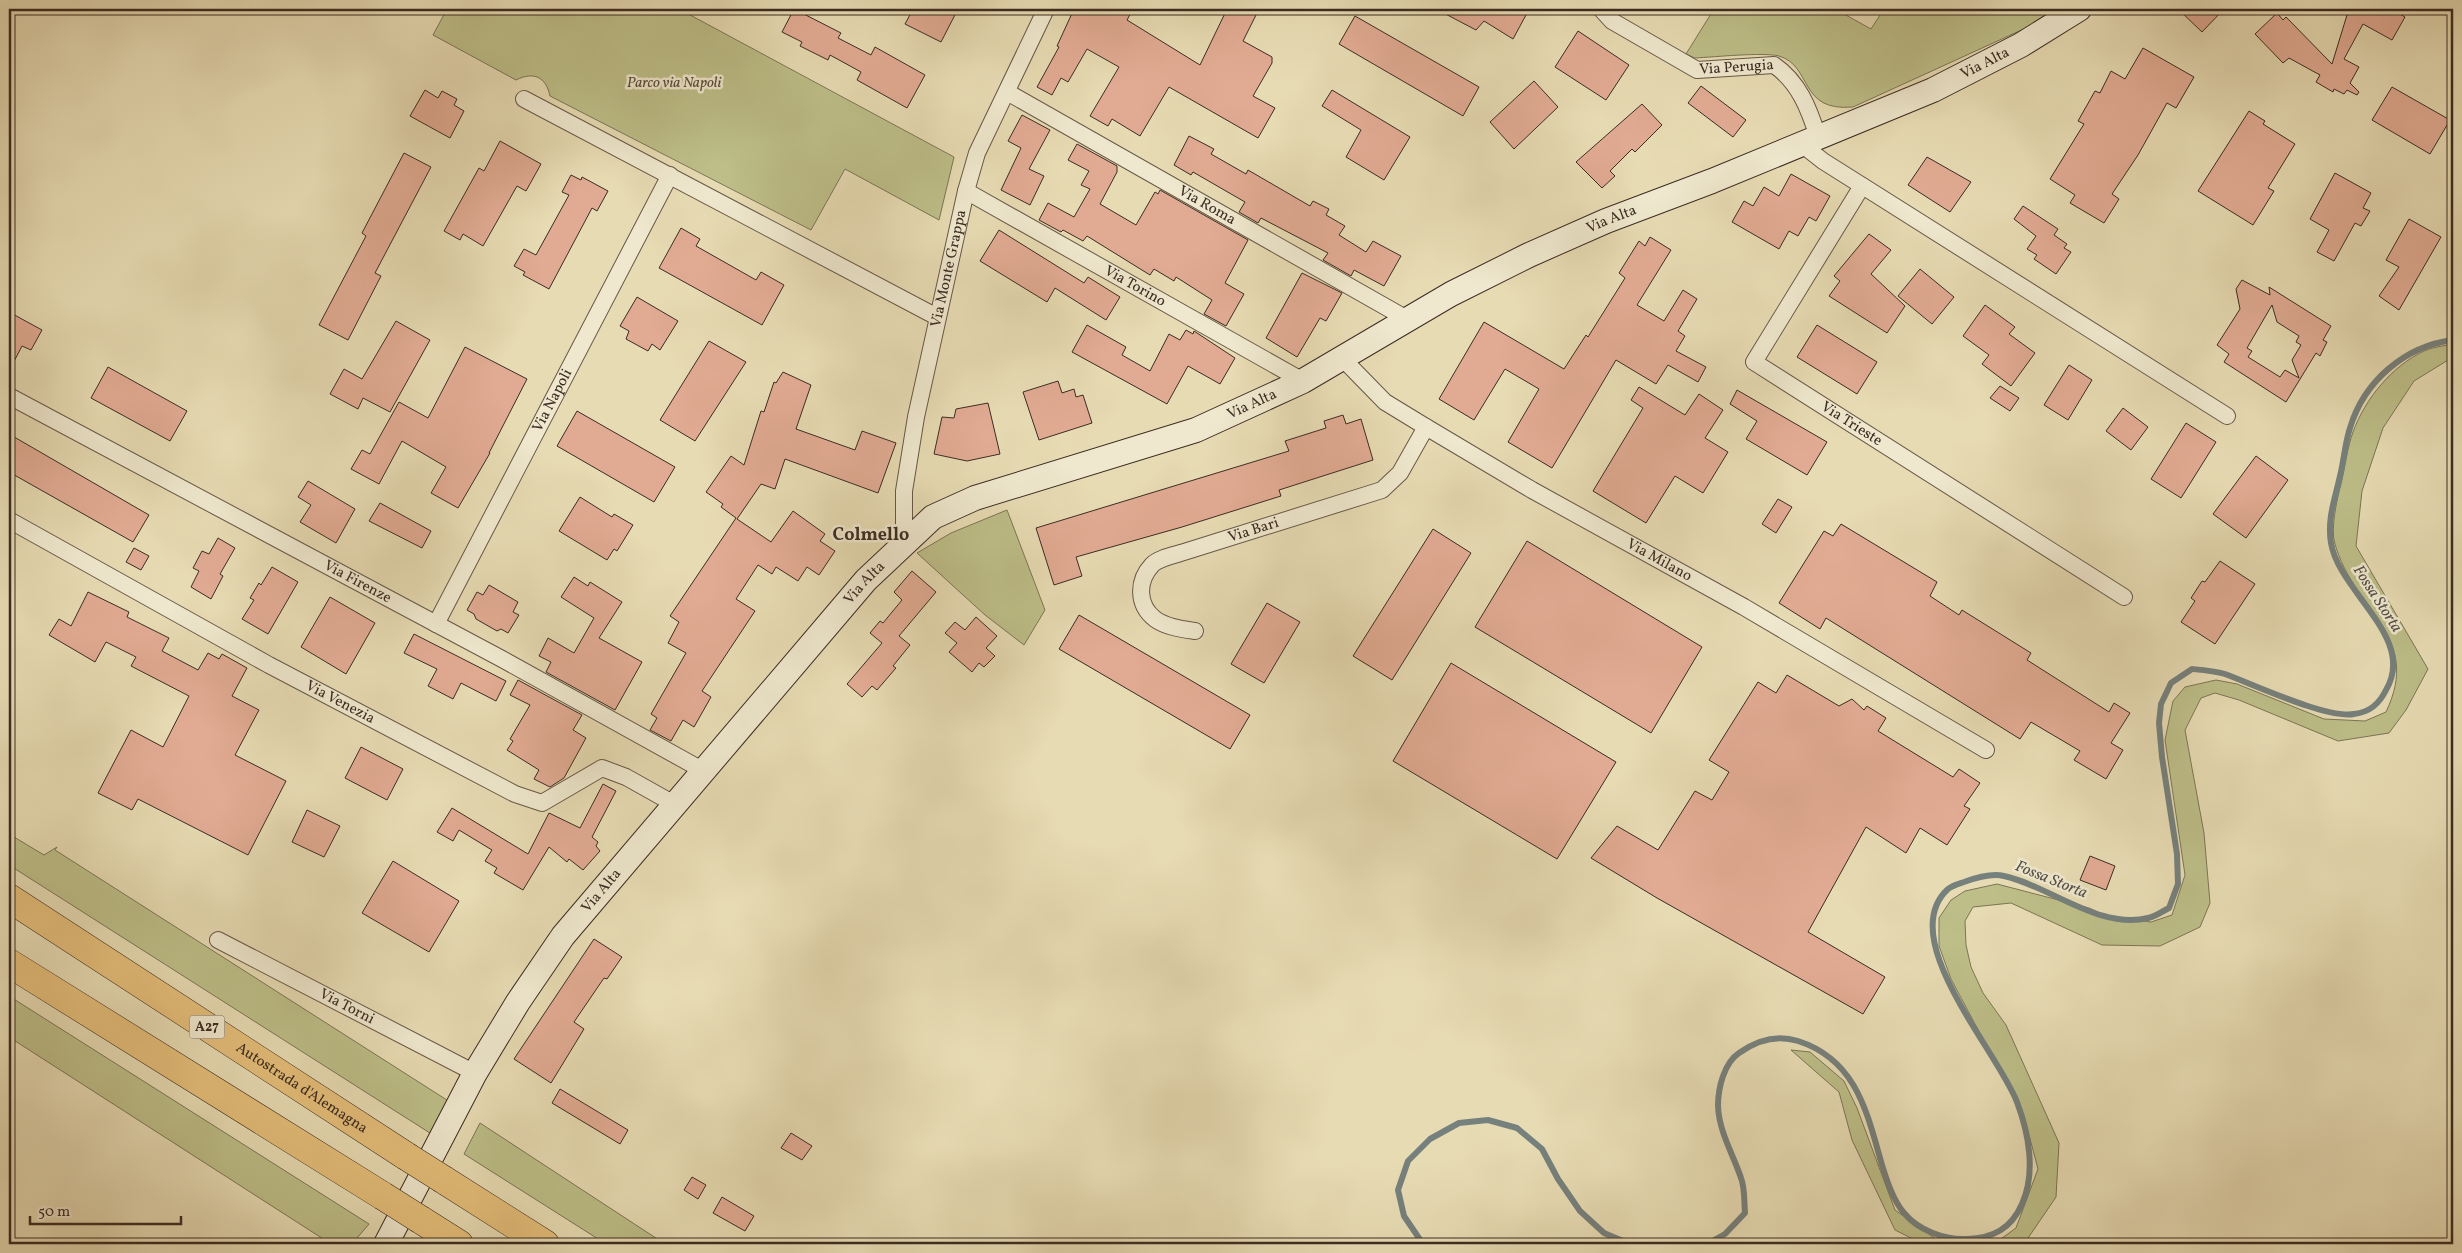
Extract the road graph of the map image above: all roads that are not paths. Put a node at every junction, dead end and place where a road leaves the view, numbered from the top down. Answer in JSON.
{"nodes":[{"id":1,"x":1046,"y":9,"type":"edge"},
{"id":2,"x":1601,"y":9,"type":"edge"},
{"id":3,"x":2079,"y":9,"type":"edge"},
{"id":4,"x":1007,"y":92,"type":"junction"},
{"id":5,"x":524,"y":99,"type":"dead end"},
{"id":6,"x":1809,"y":140,"type":"junction"},
{"id":7,"x":670,"y":175,"type":"junction"},
{"id":8,"x":1862,"y":186,"type":"junction"},
{"id":9,"x":966,"y":192,"type":"junction"},
{"id":10,"x":937,"y":317,"type":"junction"},
{"id":11,"x":1407,"y":319,"type":"junction"},
{"id":12,"x":1342,"y":358,"type":"junction"},
{"id":13,"x":1303,"y":382,"type":"junction"},
{"id":14,"x":9,"y":396,"type":"edge"},
{"id":15,"x":2227,"y":416,"type":"dead end"},
{"id":16,"x":1426,"y":427,"type":"junction"},
{"id":17,"x":9,"y":520,"type":"edge"},
{"id":18,"x":904,"y":543,"type":"junction"},
{"id":19,"x":2124,"y":597,"type":"dead end"},
{"id":20,"x":436,"y":624,"type":"junction"},
{"id":21,"x":1195,"y":631,"type":"dead end"},
{"id":22,"x":1986,"y":750,"type":"dead end"},
{"id":23,"x":704,"y":771,"type":"junction"},
{"id":24,"x":676,"y":805,"type":"junction"},
{"id":25,"x":9,"y":898,"type":"edge"},
{"id":26,"x":218,"y":940,"type":"dead end"},
{"id":27,"x":9,"y":963,"type":"edge"},
{"id":28,"x":475,"y":1072,"type":"junction"},
{"id":29,"x":386,"y":1244,"type":"edge"},
{"id":30,"x":459,"y":1244,"type":"edge"},
{"id":31,"x":544,"y":1244,"type":"edge"}],
"edges":[{"from":1,"to":4,"type":"street","name":"Via Monte Grappa"},
{"from":2,"to":6,"type":"street","name":"Via Perugia"},
{"from":3,"to":6,"type":"main road","name":"Via Alta"},
{"from":4,"to":9,"type":"street","name":"Via Monte Grappa"},
{"from":4,"to":11,"type":"street","name":"Via Roma"},
{"from":5,"to":7,"type":"street"},
{"from":6,"to":8,"type":"street"},
{"from":6,"to":11,"type":"main road","name":"Via Alta"},
{"from":7,"to":10,"type":"street"},
{"from":7,"to":20,"type":"street","name":"Via Napoli"},
{"from":8,"to":15,"type":"street"},
{"from":8,"to":19,"type":"street","name":"Via Trieste"},
{"from":9,"to":10,"type":"street","name":"Via Monte Grappa"},
{"from":9,"to":13,"type":"street","name":"Via Torino"},
{"from":10,"to":18,"type":"street","name":"Via Monte Grappa"},
{"from":11,"to":12,"type":"main road","name":"Via Alta"},
{"from":12,"to":13,"type":"main road","name":"Via Alta"},
{"from":12,"to":16,"type":"street","name":"Via Milano"},
{"from":13,"to":18,"type":"main road","name":"Via Alta"},
{"from":14,"to":20,"type":"street","name":"Via Firenze"},
{"from":16,"to":21,"type":"street","name":"Via Bari"},
{"from":16,"to":22,"type":"street","name":"Via Milano"},
{"from":17,"to":24,"type":"street","name":"Via Venezia"},
{"from":18,"to":23,"type":"main road","name":"Via Alta"},
{"from":20,"to":23,"type":"street","name":"Via Firenze"},
{"from":23,"to":24,"type":"main road","name":"Via Alta"},
{"from":24,"to":28,"type":"main road","name":"Via Alta"},
{"from":25,"to":31,"type":"highway","name":"Autostrada d'Alemagna","number":"A27","bridge":true},
{"from":26,"to":28,"type":"street","name":"Via Torni"},
{"from":27,"to":30,"type":"highway","bridge":true},
{"from":28,"to":29,"type":"main road"}]}
